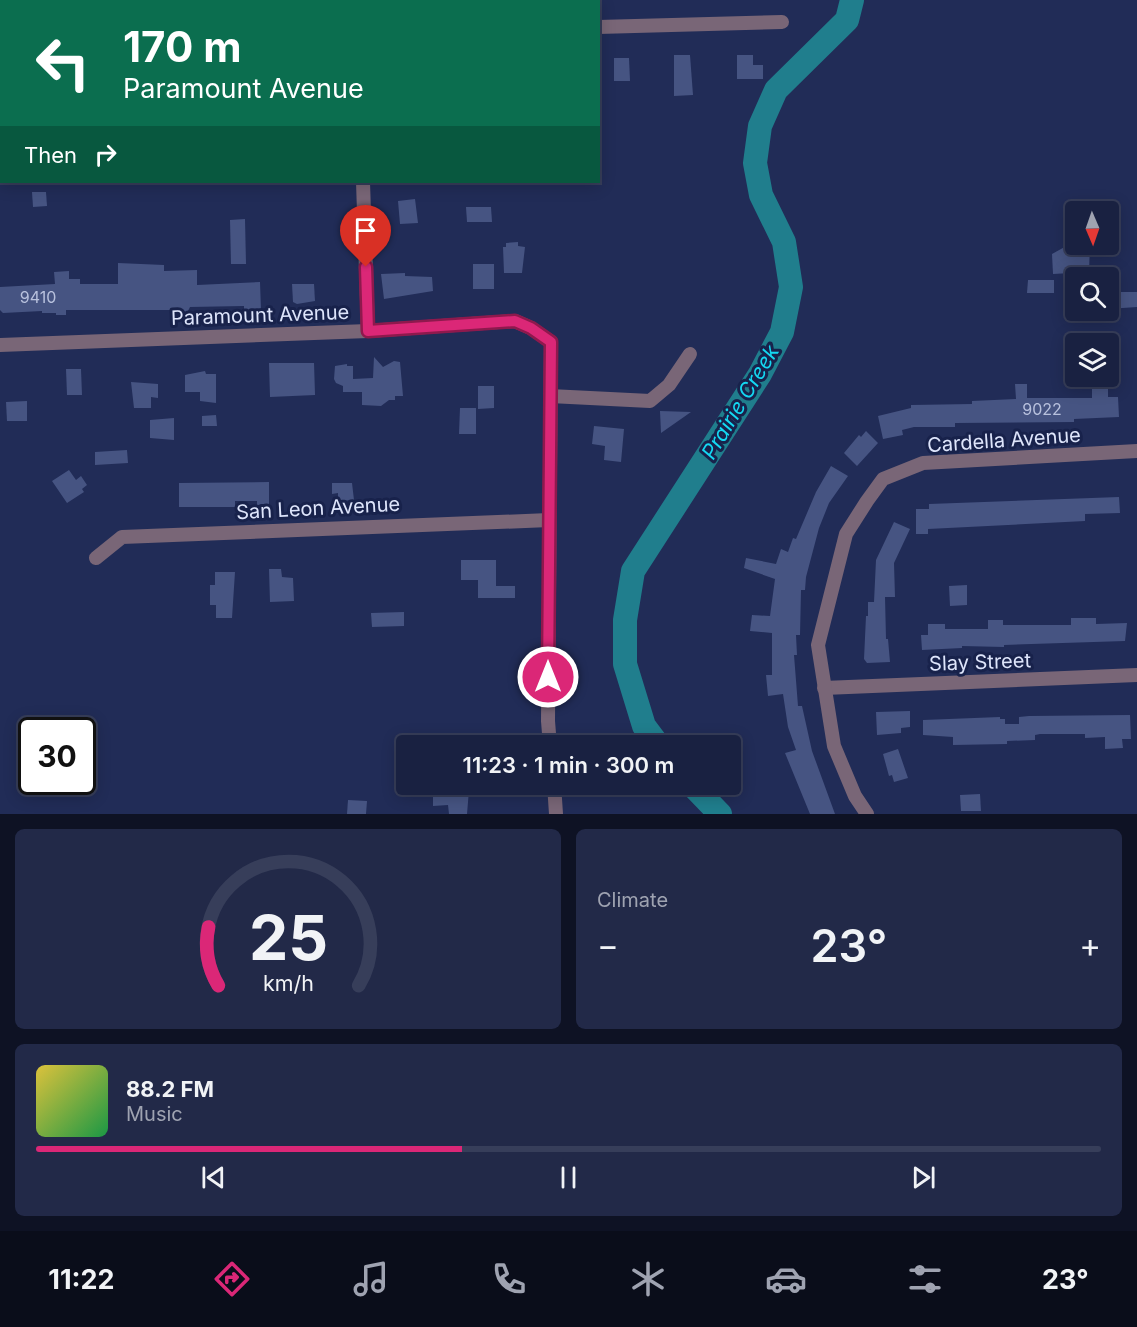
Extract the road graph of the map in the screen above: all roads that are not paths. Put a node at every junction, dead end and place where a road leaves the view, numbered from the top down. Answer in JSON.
{"nodes":[{"id":1,"x":782,"y":21,"type":"dead end"},
{"id":2,"x":600,"y":27,"type":"edge"},
{"id":3,"x":363,"y":183,"type":"edge"},
{"id":4,"x":368,"y":331,"type":"junction"},
{"id":5,"x":0,"y":345,"type":"edge"},
{"id":6,"x":690,"y":354,"type":"dead end"},
{"id":7,"x":550,"y":396,"type":"junction"},
{"id":8,"x":1137,"y":451,"type":"edge"},
{"id":9,"x":549,"y":520,"type":"junction"},
{"id":10,"x":96,"y":558,"type":"dead end"},
{"id":11,"x":1137,"y":675,"type":"edge"},
{"id":12,"x":824,"y":688,"type":"junction"},
{"id":13,"x":550,"y":735,"type":"edge"},
{"id":14,"x":555,"y":795,"type":"edge"},
{"id":15,"x":556,"y":814,"type":"edge"},
{"id":16,"x":867,"y":814,"type":"edge"}],
"edges":[{"from":1,"to":2,"type":"street"},
{"from":3,"to":4,"type":"street"},
{"from":4,"to":5,"type":"street","name":"Paramount Avenue"},
{"from":4,"to":7,"type":"street","name":"Paramount Avenue"},
{"from":6,"to":7,"type":"street"},
{"from":7,"to":9,"type":"street"},
{"from":8,"to":12,"type":"street","name":"Cardella Avenue"},
{"from":9,"to":10,"type":"street","name":"San Leon Avenue"},
{"from":9,"to":13,"type":"street"},
{"from":11,"to":12,"type":"street","name":"Slay Street"},
{"from":12,"to":16,"type":"street","name":"Cardella Avenue"},
{"from":14,"to":15,"type":"street"}]}
